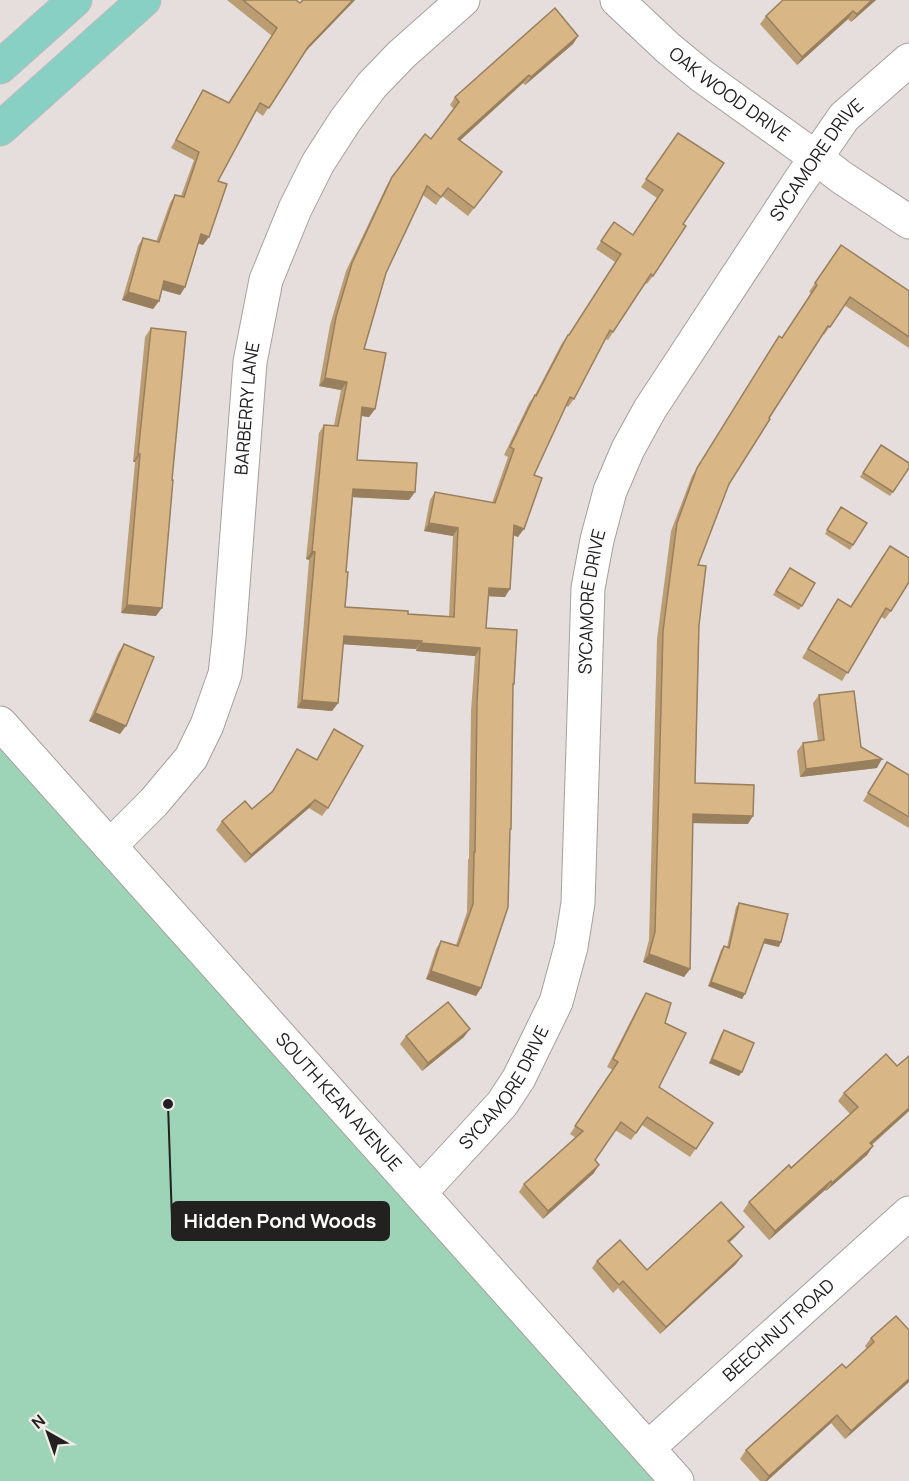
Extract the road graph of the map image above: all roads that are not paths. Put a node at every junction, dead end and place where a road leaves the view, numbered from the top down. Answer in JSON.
{"nodes":[{"id":1,"x":75,"y":0,"type":"edge"},
{"id":2,"x":144,"y":0,"type":"edge"},
{"id":3,"x":463,"y":0,"type":"edge"},
{"id":4,"x":616,"y":0,"type":"edge"},
{"id":5,"x":909,"y":60,"type":"edge"},
{"id":6,"x":0,"y":67,"type":"edge"},
{"id":7,"x":0,"y":129,"type":"edge"},
{"id":8,"x":816,"y":157,"type":"junction"},
{"id":9,"x":909,"y":222,"type":"edge"},
{"id":10,"x":0,"y":723,"type":"edge"},
{"id":11,"x":110,"y":846,"type":"junction"},
{"id":12,"x":420,"y":1193,"type":"junction"},
{"id":13,"x":909,"y":1214,"type":"edge"},
{"id":14,"x":648,"y":1448,"type":"junction"},
{"id":15,"x":677,"y":1481,"type":"edge"}],
"edges":[{"from":1,"to":6,"type":"main road"},
{"from":2,"to":7,"type":"main road"},
{"from":3,"to":11,"type":"street","name":"BARBERRY LANE"},
{"from":4,"to":8,"type":"street","name":"OAK WOOD DRIVE"},
{"from":5,"to":8,"type":"street","name":"SYCAMORE DRIVE"},
{"from":8,"to":9,"type":"street","name":"OAK WOOD DRIVE"},
{"from":8,"to":12,"type":"street","name":"SYCAMORE DRIVE"},
{"from":10,"to":11,"type":"street","name":"SOUTH KEAN AVENUE"},
{"from":11,"to":12,"type":"street","name":"SOUTH KEAN AVENUE"},
{"from":12,"to":14,"type":"street","name":"SOUTH KEAN AVENUE"},
{"from":13,"to":14,"type":"street","name":"BEECHNUT ROAD"},
{"from":14,"to":15,"type":"street","name":"SOUTH KEAN AVENUE"}]}
